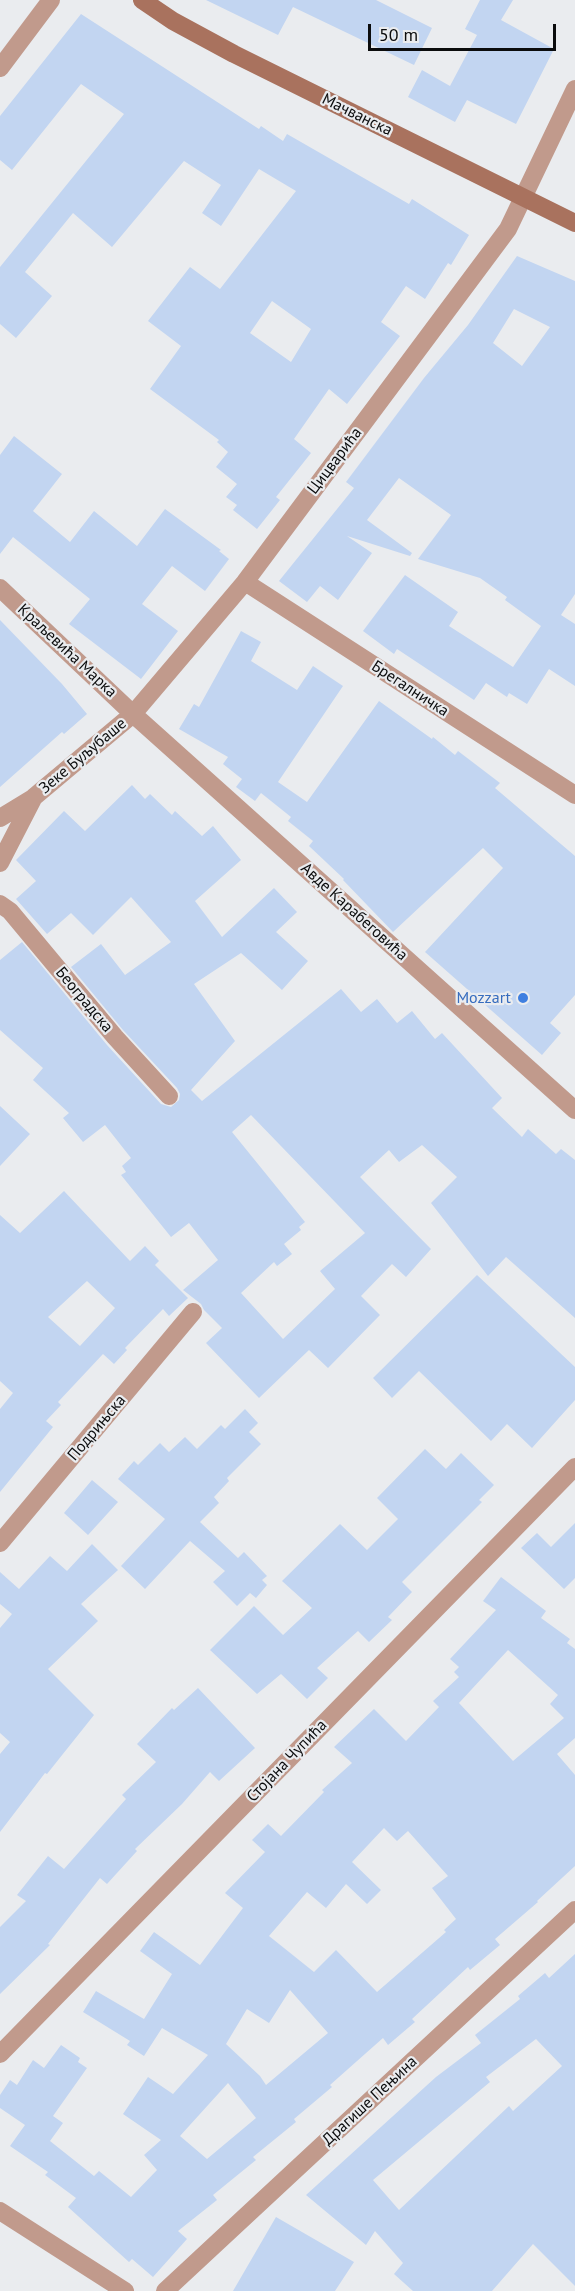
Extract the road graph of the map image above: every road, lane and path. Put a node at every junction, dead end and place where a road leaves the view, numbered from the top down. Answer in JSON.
{"nodes":[{"id":1,"x":51,"y":0,"type":"edge"},
{"id":2,"x":142,"y":0,"type":"edge"},
{"id":3,"x":0,"y":68,"type":"edge"},
{"id":4,"x":575,"y":88,"type":"edge"},
{"id":5,"x":522,"y":197,"type":"junction"},
{"id":6,"x":575,"y":223,"type":"edge"},
{"id":7,"x":245,"y":582,"type":"junction"},
{"id":8,"x":0,"y":588,"type":"edge"},
{"id":9,"x":133,"y":714,"type":"junction"},
{"id":10,"x":575,"y":795,"type":"edge"},
{"id":11,"x":34,"y":797,"type":"junction"},
{"id":12,"x":0,"y":818,"type":"edge"},
{"id":13,"x":0,"y":863,"type":"edge"},
{"id":14,"x":0,"y":904,"type":"edge"},
{"id":15,"x":169,"y":1096,"type":"dead end"},
{"id":16,"x":575,"y":1110,"type":"edge"},
{"id":17,"x":193,"y":1312,"type":"dead end"},
{"id":18,"x":575,"y":1467,"type":"edge"},
{"id":19,"x":0,"y":1543,"type":"edge"},
{"id":20,"x":575,"y":1910,"type":"edge"},
{"id":21,"x":0,"y":2054,"type":"edge"},
{"id":22,"x":0,"y":2211,"type":"edge"},
{"id":23,"x":125,"y":2291,"type":"edge"},
{"id":24,"x":165,"y":2291,"type":"edge"}],
"edges":[{"from":1,"to":3,"type":"street"},
{"from":2,"to":5,"type":"main road","name":"Мачванска"},
{"from":4,"to":5,"type":"street","name":"Цицварића"},
{"from":5,"to":6,"type":"main road","name":"Мачванска"},
{"from":5,"to":7,"type":"street","name":"Цицварића"},
{"from":7,"to":9,"type":"street","name":"Цицварића"},
{"from":7,"to":10,"type":"street","name":"Брегалничка"},
{"from":8,"to":9,"type":"street","name":"Краљевића Марка"},
{"from":9,"to":11,"type":"street","name":"Зеке Буљубаше"},
{"from":9,"to":16,"type":"street","name":"Авде Карабеговића"},
{"from":11,"to":12,"type":"street"},
{"from":11,"to":13,"type":"street","name":"Зеке Буљубаше"},
{"from":14,"to":15,"type":"street","name":"Београдска"},
{"from":17,"to":19,"type":"street","name":"Подрињска"},
{"from":18,"to":21,"type":"street","name":"Стојана Чупића"},
{"from":20,"to":24,"type":"street","name":"Драгише Пењина"},
{"from":22,"to":23,"type":"street"}]}
